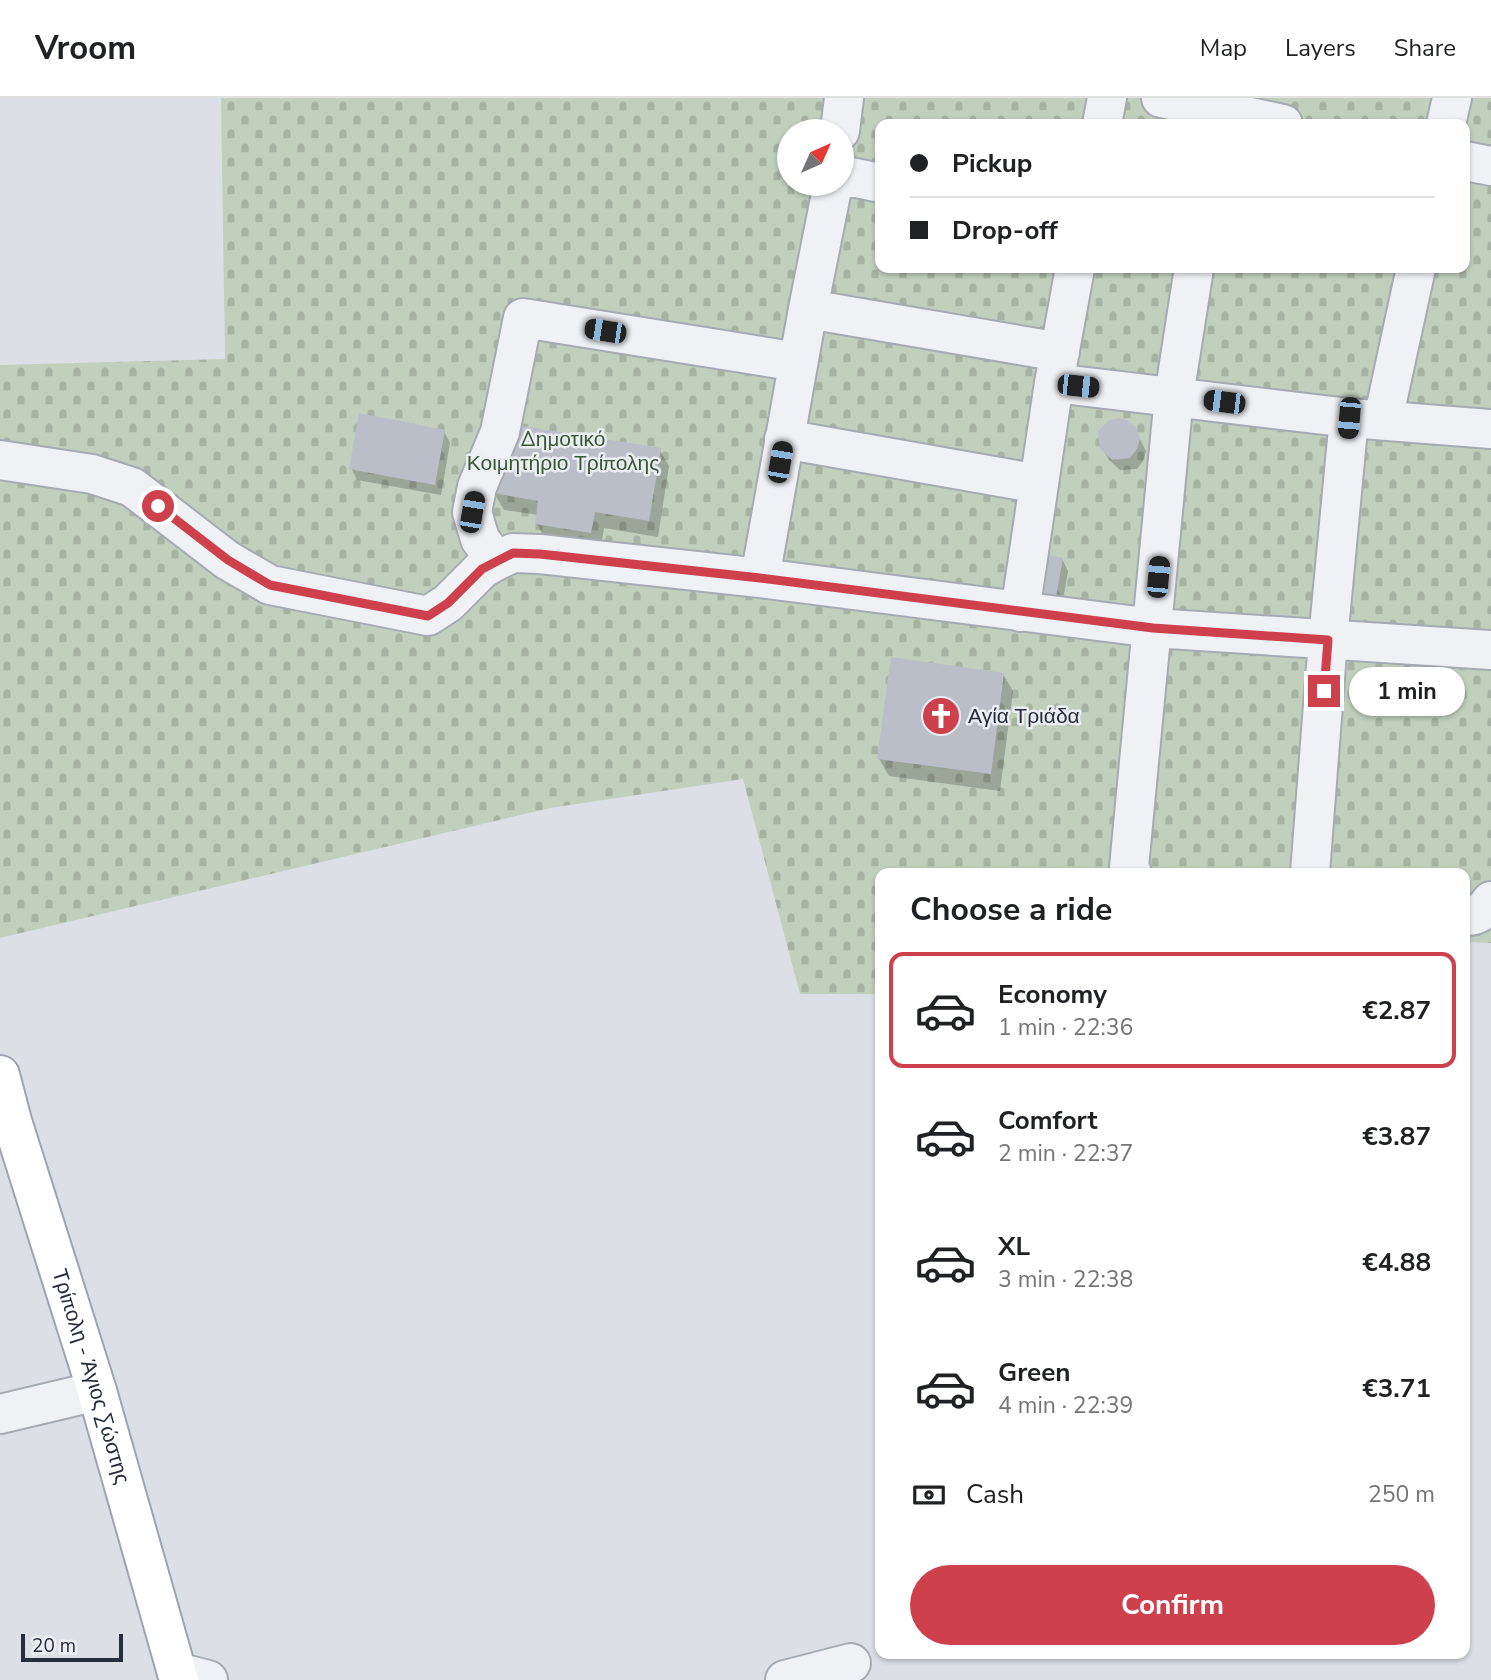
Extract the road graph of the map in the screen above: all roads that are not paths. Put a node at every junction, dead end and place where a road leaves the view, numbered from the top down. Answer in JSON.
{"nodes":[{"id":1,"x":845,"y":98,"type":"edge"},
{"id":2,"x":1107,"y":98,"type":"edge"},
{"id":3,"x":1161,"y":98,"type":"edge"},
{"id":4,"x":1452,"y":98,"type":"edge"},
{"id":5,"x":1229,"y":112,"type":"edge"},
{"id":6,"x":842,"y":119,"type":"edge"},
{"id":7,"x":1103,"y":119,"type":"edge"},
{"id":8,"x":1260,"y":119,"type":"edge"},
{"id":9,"x":1448,"y":119,"type":"edge"},
{"id":10,"x":1470,"y":163,"type":"edge"},
{"id":11,"x":1491,"y":166,"type":"edge"},
{"id":12,"x":854,"y":178,"type":"edge"},
{"id":13,"x":875,"y":182,"type":"edge"},
{"id":14,"x":831,"y":196,"type":"edge"},
{"id":15,"x":1074,"y":273,"type":"edge"},
{"id":16,"x":1193,"y":273,"type":"edge"},
{"id":17,"x":1414,"y":273,"type":"edge"},
{"id":18,"x":808,"y":309,"type":"junction"},
{"id":19,"x":798,"y":362,"type":"junction"},
{"id":20,"x":1057,"y":367,"type":"junction"},
{"id":21,"x":1174,"y":396,"type":"junction"},
{"id":22,"x":1366,"y":419,"type":"junction"},
{"id":23,"x":1491,"y":429,"type":"edge"},
{"id":24,"x":784,"y":439,"type":"junction"},
{"id":25,"x":0,"y":460,"type":"edge"},
{"id":26,"x":1040,"y":484,"type":"junction"},
{"id":27,"x":496,"y":561,"type":"junction"},
{"id":28,"x":760,"y":578,"type":"junction"},
{"id":29,"x":1020,"y":612,"type":"junction"},
{"id":30,"x":1153,"y":628,"type":"junction"},
{"id":31,"x":1328,"y":640,"type":"junction"},
{"id":32,"x":1491,"y":650,"type":"edge"},
{"id":33,"x":1130,"y":868,"type":"edge"},
{"id":34,"x":1310,"y":868,"type":"edge"},
{"id":35,"x":1491,"y":901,"type":"edge"},
{"id":36,"x":1470,"y":916,"type":"edge"},
{"id":37,"x":0,"y":1075,"type":"edge"},
{"id":38,"x":97,"y":1391,"type":"junction"},
{"id":39,"x":0,"y":1414,"type":"edge"},
{"id":40,"x":851,"y":1663,"type":"dead end"},
{"id":41,"x":188,"y":1677,"type":"edge"},
{"id":42,"x":785,"y":1680,"type":"edge"}],
"edges":[{"from":1,"to":6,"type":"lane"},
{"from":2,"to":7,"type":"lane"},
{"from":3,"to":5,"type":"lane"},
{"from":4,"to":9,"type":"lane"},
{"from":5,"to":8,"type":"lane"},
{"from":10,"to":11,"type":"lane"},
{"from":12,"to":13,"type":"lane"},
{"from":14,"to":18,"type":"lane"},
{"from":15,"to":20,"type":"lane"},
{"from":16,"to":21,"type":"lane"},
{"from":17,"to":22,"type":"lane"},
{"from":18,"to":19,"type":"lane"},
{"from":18,"to":20,"type":"lane"},
{"from":19,"to":24,"type":"lane"},
{"from":19,"to":27,"type":"lane"},
{"from":20,"to":21,"type":"lane"},
{"from":20,"to":26,"type":"lane"},
{"from":21,"to":22,"type":"lane"},
{"from":21,"to":30,"type":"lane"},
{"from":22,"to":23,"type":"lane"},
{"from":22,"to":31,"type":"lane"},
{"from":24,"to":26,"type":"lane"},
{"from":24,"to":28,"type":"lane"},
{"from":25,"to":27,"type":"lane"},
{"from":26,"to":29,"type":"lane"},
{"from":27,"to":28,"type":"lane"},
{"from":28,"to":29,"type":"lane"},
{"from":29,"to":30,"type":"lane"},
{"from":30,"to":31,"type":"lane"},
{"from":30,"to":33,"type":"lane"},
{"from":31,"to":32,"type":"lane"},
{"from":31,"to":34,"type":"lane"},
{"from":35,"to":36,"type":"lane"},
{"from":37,"to":38,"type":"main road","name":"Τρίπολη - Άγιος Σώστης"},
{"from":38,"to":39,"type":"lane"},
{"from":38,"to":41,"type":"main road","name":"Τρίπολη - Άγιος Σώστης"},
{"from":40,"to":42,"type":"lane"}]}
